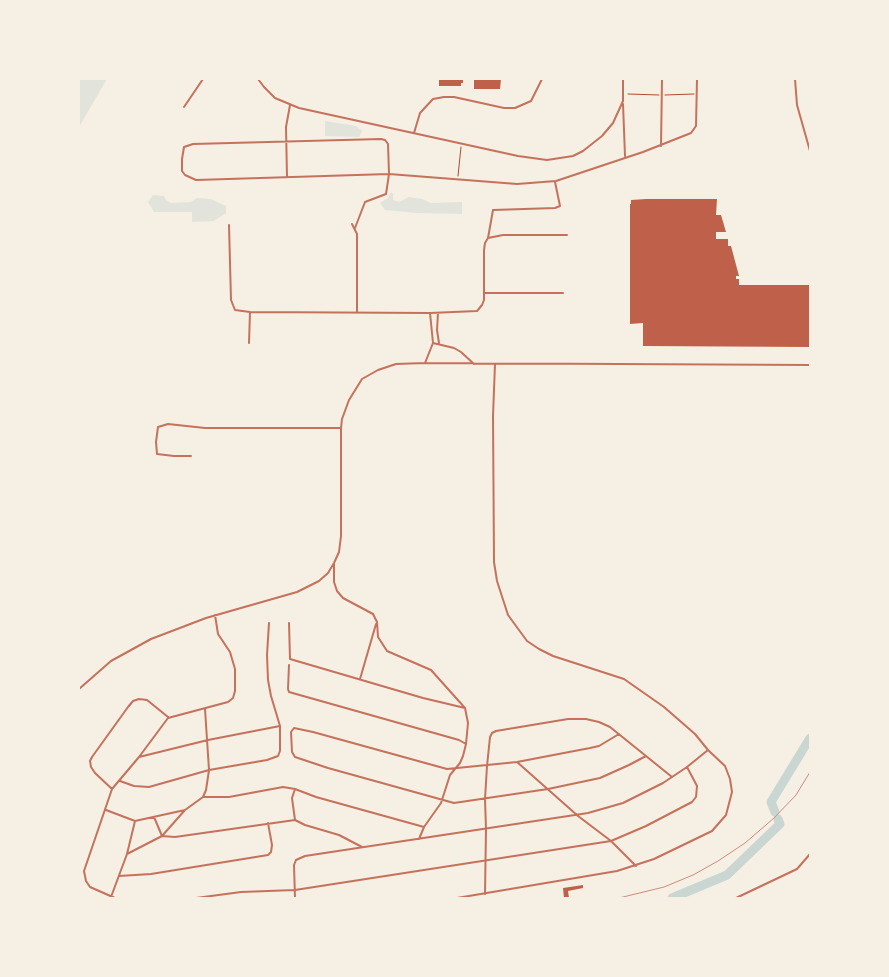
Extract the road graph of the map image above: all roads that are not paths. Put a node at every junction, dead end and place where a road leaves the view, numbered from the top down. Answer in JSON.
{"nodes":[{"id":1,"x":203,"y":79,"type":"edge"},
{"id":2,"x":258,"y":79,"type":"edge"},
{"id":3,"x":542,"y":79,"type":"edge"},
{"id":4,"x":623,"y":79,"type":"edge"},
{"id":5,"x":662,"y":79,"type":"edge"},
{"id":6,"x":697,"y":79,"type":"edge"},
{"id":7,"x":795,"y":79,"type":"edge"},
{"id":8,"x":623,"y":101,"type":"junction"},
{"id":9,"x":290,"y":105,"type":"junction"},
{"id":10,"x":184,"y":107,"type":"dead end"},
{"id":11,"x":414,"y":133,"type":"junction"},
{"id":12,"x":286,"y":142,"type":"junction"},
{"id":13,"x":661,"y":146,"type":"junction"},
{"id":14,"x":810,"y":150,"type":"edge"},
{"id":15,"x":626,"y":158,"type":"junction"},
{"id":16,"x":389,"y":174,"type":"junction"},
{"id":17,"x":287,"y":177,"type":"junction"},
{"id":18,"x":555,"y":182,"type":"junction"},
{"id":19,"x":352,"y":224,"type":"dead end"},
{"id":20,"x":229,"y":225,"type":"dead end"},
{"id":21,"x":355,"y":228,"type":"junction"},
{"id":22,"x":567,"y":235,"type":"dead end"},
{"id":23,"x":487,"y":239,"type":"junction"},
{"id":24,"x":484,"y":293,"type":"junction"},
{"id":25,"x":564,"y":293,"type":"dead end"},
{"id":26,"x":250,"y":312,"type":"junction"},
{"id":27,"x":357,"y":312,"type":"junction"},
{"id":28,"x":430,"y":313,"type":"junction"},
{"id":29,"x":438,"y":313,"type":"junction"},
{"id":30,"x":432,"y":343,"type":"junction"},
{"id":31,"x":439,"y":343,"type":"junction"},
{"id":32,"x":249,"y":344,"type":"dead end"},
{"id":33,"x":425,"y":363,"type":"junction"},
{"id":34,"x":474,"y":364,"type":"junction"},
{"id":35,"x":495,"y":364,"type":"junction"},
{"id":36,"x":810,"y":365,"type":"edge"},
{"id":37,"x":341,"y":428,"type":"junction"},
{"id":38,"x":191,"y":456,"type":"dead end"},
{"id":39,"x":334,"y":563,"type":"junction"},
{"id":40,"x":215,"y":615,"type":"junction"},
{"id":41,"x":377,"y":622,"type":"junction"},
{"id":42,"x":269,"y":623,"type":"dead end"},
{"id":43,"x":289,"y":623,"type":"dead end"},
{"id":44,"x":289,"y":665,"type":"dead end"},
{"id":45,"x":360,"y":678,"type":"junction"},
{"id":46,"x":79,"y":690,"type":"edge"},
{"id":47,"x":465,"y":708,"type":"junction"},
{"id":48,"x":205,"y":709,"type":"junction"},
{"id":49,"x":168,"y":718,"type":"junction"},
{"id":50,"x":280,"y":726,"type":"junction"},
{"id":51,"x":619,"y":734,"type":"junction"},
{"id":52,"x":208,"y":740,"type":"junction"},
{"id":53,"x":466,"y":744,"type":"junction"},
{"id":54,"x":708,"y":750,"type":"junction"},
{"id":55,"x":646,"y":756,"type":"junction"},
{"id":56,"x":139,"y":757,"type":"junction"},
{"id":57,"x":517,"y":762,"type":"junction"},
{"id":58,"x":487,"y":766,"type":"junction"},
{"id":59,"x":687,"y":767,"type":"junction"},
{"id":60,"x":455,"y":769,"type":"junction"},
{"id":61,"x":209,"y":770,"type":"junction"},
{"id":62,"x":672,"y":777,"type":"junction"},
{"id":63,"x":120,"y":781,"type":"junction"},
{"id":64,"x":112,"y":789,"type":"junction"},
{"id":65,"x":294,"y":789,"type":"junction"},
{"id":66,"x":548,"y":789,"type":"junction"},
{"id":67,"x":203,"y":797,"type":"junction"},
{"id":68,"x":485,"y":799,"type":"junction"},
{"id":69,"x":441,"y":801,"type":"junction"},
{"id":70,"x":106,"y":810,"type":"junction"},
{"id":71,"x":185,"y":810,"type":"junction"},
{"id":72,"x":578,"y":816,"type":"junction"},
{"id":73,"x":154,"y":817,"type":"junction"},
{"id":74,"x":295,"y":820,"type":"junction"},
{"id":75,"x":135,"y":821,"type":"junction"},
{"id":76,"x":268,"y":823,"type":"junction"},
{"id":77,"x":424,"y":827,"type":"junction"},
{"id":78,"x":486,"y":829,"type":"junction"},
{"id":79,"x":162,"y":836,"type":"junction"},
{"id":80,"x":419,"y":839,"type":"junction"},
{"id":81,"x":611,"y":841,"type":"junction"},
{"id":82,"x":362,"y":847,"type":"junction"},
{"id":83,"x":127,"y":854,"type":"junction"},
{"id":84,"x":810,"y":854,"type":"edge"},
{"id":85,"x":486,"y":861,"type":"junction"},
{"id":86,"x":636,"y":866,"type":"junction"},
{"id":87,"x":119,"y":876,"type":"junction"},
{"id":88,"x":295,"y":890,"type":"junction"},
{"id":89,"x":485,"y":894,"type":"junction"},
{"id":90,"x":111,"y":897,"type":"junction"},
{"id":91,"x":115,"y":898,"type":"edge"},
{"id":92,"x":196,"y":898,"type":"edge"},
{"id":93,"x":295,"y":898,"type":"edge"},
{"id":94,"x":457,"y":898,"type":"edge"},
{"id":95,"x":736,"y":898,"type":"edge"}],
"edges":[{"from":1,"to":10,"type":"street"},
{"from":2,"to":9,"type":"street"},
{"from":3,"to":11,"type":"street"},
{"from":4,"to":8,"type":"street"},
{"from":5,"to":13,"type":"street"},
{"from":6,"to":13,"type":"street"},
{"from":7,"to":14,"type":"street"},
{"from":8,"to":11,"type":"street"},
{"from":8,"to":15,"type":"street"},
{"from":9,"to":11,"type":"street"},
{"from":9,"to":12,"type":"street"},
{"from":12,"to":16,"type":"street"},
{"from":12,"to":17,"type":"street"},
{"from":12,"to":17,"type":"street"},
{"from":13,"to":15,"type":"street"},
{"from":15,"to":18,"type":"street"},
{"from":16,"to":17,"type":"street"},
{"from":16,"to":18,"type":"street"},
{"from":16,"to":21,"type":"street"},
{"from":18,"to":23,"type":"street"},
{"from":19,"to":21,"type":"street"},
{"from":20,"to":26,"type":"street"},
{"from":21,"to":27,"type":"street"},
{"from":22,"to":23,"type":"street"},
{"from":23,"to":24,"type":"street"},
{"from":24,"to":25,"type":"street"},
{"from":24,"to":29,"type":"street"},
{"from":26,"to":27,"type":"street"},
{"from":26,"to":32,"type":"street"},
{"from":27,"to":28,"type":"street"},
{"from":28,"to":29,"type":"street"},
{"from":28,"to":30,"type":"street"},
{"from":29,"to":31,"type":"street"},
{"from":30,"to":31,"type":"street"},
{"from":30,"to":33,"type":"street"},
{"from":31,"to":34,"type":"street"},
{"from":33,"to":34,"type":"street"},
{"from":33,"to":37,"type":"street"},
{"from":34,"to":35,"type":"street"},
{"from":35,"to":36,"type":"street"},
{"from":35,"to":54,"type":"street"},
{"from":37,"to":38,"type":"street"},
{"from":37,"to":39,"type":"street"},
{"from":39,"to":40,"type":"street"},
{"from":39,"to":41,"type":"street"},
{"from":40,"to":46,"type":"street"},
{"from":40,"to":48,"type":"street"},
{"from":41,"to":45,"type":"street"},
{"from":41,"to":47,"type":"street"},
{"from":42,"to":50,"type":"street"},
{"from":43,"to":45,"type":"street"},
{"from":44,"to":53,"type":"street"},
{"from":45,"to":47,"type":"street"},
{"from":47,"to":53,"type":"street"},
{"from":48,"to":49,"type":"street"},
{"from":48,"to":52,"type":"street"},
{"from":49,"to":56,"type":"street"},
{"from":49,"to":64,"type":"street"},
{"from":50,"to":52,"type":"street"},
{"from":50,"to":61,"type":"street"},
{"from":51,"to":55,"type":"street"},
{"from":51,"to":57,"type":"street"},
{"from":51,"to":58,"type":"street"},
{"from":52,"to":56,"type":"street"},
{"from":52,"to":61,"type":"street"},
{"from":53,"to":60,"type":"street"},
{"from":54,"to":59,"type":"street"},
{"from":54,"to":86,"type":"street"},
{"from":55,"to":62,"type":"street"},
{"from":55,"to":66,"type":"street"},
{"from":56,"to":63,"type":"street"},
{"from":57,"to":58,"type":"street"},
{"from":57,"to":66,"type":"street"},
{"from":58,"to":60,"type":"street"},
{"from":58,"to":68,"type":"street"},
{"from":59,"to":62,"type":"street"},
{"from":59,"to":81,"type":"street"},
{"from":60,"to":69,"type":"street"},
{"from":60,"to":69,"type":"street"},
{"from":61,"to":63,"type":"street"},
{"from":61,"to":67,"type":"street"},
{"from":62,"to":72,"type":"street"},
{"from":63,"to":64,"type":"street"},
{"from":64,"to":70,"type":"street"},
{"from":65,"to":67,"type":"street"},
{"from":65,"to":74,"type":"street"},
{"from":65,"to":77,"type":"street"},
{"from":66,"to":68,"type":"street"},
{"from":66,"to":72,"type":"street"},
{"from":67,"to":71,"type":"street"},
{"from":68,"to":69,"type":"street"},
{"from":68,"to":78,"type":"street"},
{"from":69,"to":77,"type":"street"},
{"from":70,"to":75,"type":"street"},
{"from":70,"to":90,"type":"street"},
{"from":71,"to":73,"type":"street"},
{"from":71,"to":79,"type":"street"},
{"from":72,"to":78,"type":"street"},
{"from":72,"to":81,"type":"street"},
{"from":73,"to":75,"type":"street"},
{"from":73,"to":79,"type":"street"},
{"from":74,"to":76,"type":"street"},
{"from":74,"to":82,"type":"street"},
{"from":75,"to":83,"type":"street"},
{"from":76,"to":79,"type":"street"},
{"from":76,"to":87,"type":"street"},
{"from":77,"to":80,"type":"street"},
{"from":78,"to":80,"type":"street"},
{"from":78,"to":85,"type":"street"},
{"from":79,"to":83,"type":"street"},
{"from":80,"to":82,"type":"street"},
{"from":81,"to":85,"type":"street"},
{"from":81,"to":86,"type":"street"},
{"from":82,"to":88,"type":"street"},
{"from":83,"to":87,"type":"street"},
{"from":84,"to":95,"type":"street"},
{"from":85,"to":88,"type":"street"},
{"from":85,"to":89,"type":"street"},
{"from":86,"to":89,"type":"street"},
{"from":87,"to":90,"type":"street"},
{"from":88,"to":92,"type":"street"},
{"from":88,"to":93,"type":"street"},
{"from":89,"to":94,"type":"street"},
{"from":90,"to":91,"type":"street"}]}
